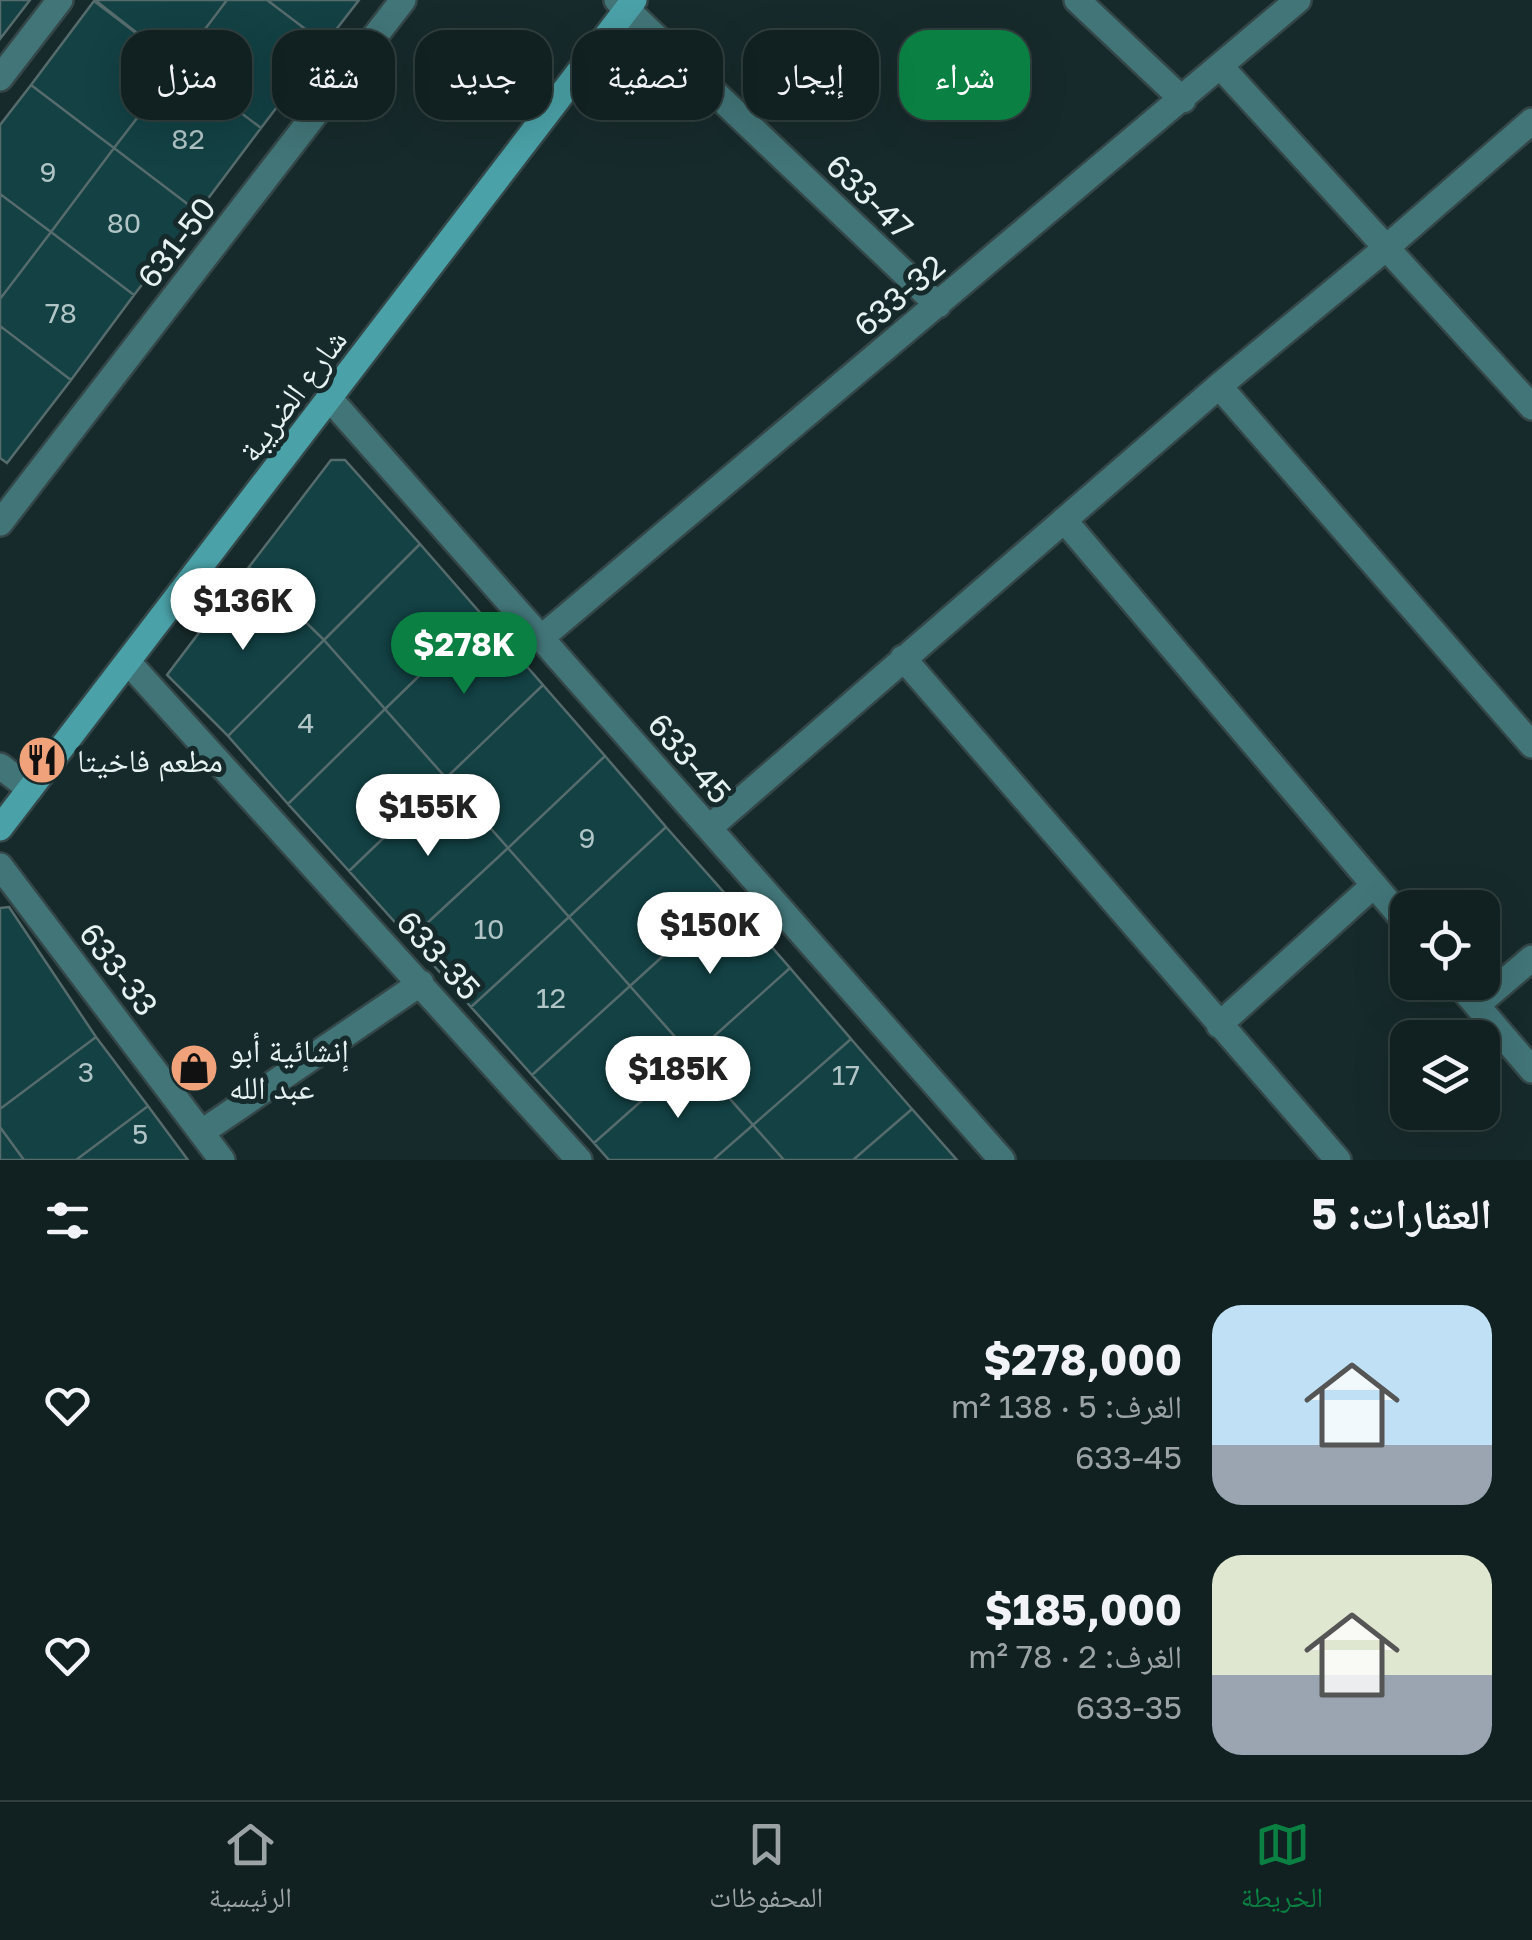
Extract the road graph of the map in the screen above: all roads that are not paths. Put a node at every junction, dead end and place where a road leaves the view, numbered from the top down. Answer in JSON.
{"nodes":[{"id":1,"x":60,"y":0,"type":"edge"},
{"id":2,"x":403,"y":0,"type":"edge"},
{"id":3,"x":1077,"y":0,"type":"edge"},
{"id":4,"x":1298,"y":0,"type":"edge"},
{"id":5,"x":626,"y":3,"type":"edge"},
{"id":6,"x":1221,"y":66,"type":"junction"},
{"id":7,"x":0,"y":78,"type":"edge"},
{"id":8,"x":1183,"y":100,"type":"junction"},
{"id":9,"x":1532,"y":121,"type":"edge"},
{"id":10,"x":1386,"y":248,"type":"junction"},
{"id":11,"x":938,"y":305,"type":"junction"},
{"id":12,"x":1218,"y":386,"type":"junction"},
{"id":13,"x":1527,"y":392,"type":"edge"},
{"id":14,"x":330,"y":399,"type":"junction"},
{"id":15,"x":1064,"y":520,"type":"junction"},
{"id":16,"x":0,"y":524,"type":"edge"},
{"id":17,"x":541,"y":638,"type":"junction"},
{"id":18,"x":903,"y":658,"type":"junction"},
{"id":19,"x":128,"y":662,"type":"junction"},
{"id":20,"x":1532,"y":744,"type":"edge"},
{"id":21,"x":0,"y":766,"type":"edge"},
{"id":22,"x":30,"y":789,"type":"junction"},
{"id":23,"x":0,"y":828,"type":"edge"},
{"id":24,"x":709,"y":828,"type":"junction"},
{"id":25,"x":0,"y":866,"type":"edge"},
{"id":26,"x":1374,"y":886,"type":"junction"},
{"id":27,"x":1390,"y":904,"type":"edge"},
{"id":28,"x":1532,"y":958,"type":"edge"},
{"id":29,"x":421,"y":983,"type":"junction"},
{"id":30,"x":1473,"y":1000,"type":"edge"},
{"id":31,"x":1477,"y":1005,"type":"junction"},
{"id":32,"x":1220,"y":1024,"type":"junction"},
{"id":33,"x":1532,"y":1070,"type":"edge"},
{"id":34,"x":202,"y":1132,"type":"junction"},
{"id":35,"x":222,"y":1160,"type":"edge"},
{"id":36,"x":578,"y":1160,"type":"edge"},
{"id":37,"x":1002,"y":1160,"type":"edge"},
{"id":38,"x":1338,"y":1160,"type":"edge"}],
"edges":[{"from":1,"to":7,"type":"street"},
{"from":2,"to":16,"type":"street","name":"631-50"},
{"from":3,"to":8,"type":"street"},
{"from":4,"to":6,"type":"street","name":"633-32"},
{"from":5,"to":11,"type":"street","name":"633-47"},
{"from":5,"to":14,"type":"street","name":"شارع الضريبة"},
{"from":6,"to":8,"type":"street","name":"633-32"},
{"from":6,"to":10,"type":"street"},
{"from":8,"to":11,"type":"street","name":"633-32"},
{"from":9,"to":10,"type":"street"},
{"from":10,"to":12,"type":"street"},
{"from":10,"to":13,"type":"street"},
{"from":11,"to":17,"type":"street","name":"633-32"},
{"from":12,"to":15,"type":"street"},
{"from":12,"to":20,"type":"street"},
{"from":14,"to":17,"type":"street","name":"633-45"},
{"from":14,"to":19,"type":"street","name":"شارع الضريبة"},
{"from":15,"to":18,"type":"street"},
{"from":15,"to":26,"type":"street"},
{"from":17,"to":24,"type":"street","name":"633-45"},
{"from":18,"to":24,"type":"street"},
{"from":18,"to":32,"type":"street"},
{"from":19,"to":22,"type":"street","name":"شارع الضريبة"},
{"from":19,"to":29,"type":"street","name":"633-35"},
{"from":21,"to":22,"type":"street"},
{"from":22,"to":23,"type":"street","name":"شارع الضريبة"},
{"from":24,"to":37,"type":"street","name":"633-45"},
{"from":25,"to":34,"type":"street","name":"633-33"},
{"from":26,"to":27,"type":"street"},
{"from":26,"to":32,"type":"street"},
{"from":28,"to":31,"type":"street"},
{"from":29,"to":34,"type":"street"},
{"from":29,"to":36,"type":"street","name":"633-35"},
{"from":30,"to":31,"type":"street"},
{"from":31,"to":33,"type":"street"},
{"from":32,"to":38,"type":"street"},
{"from":34,"to":35,"type":"street","name":"633-33"}]}
